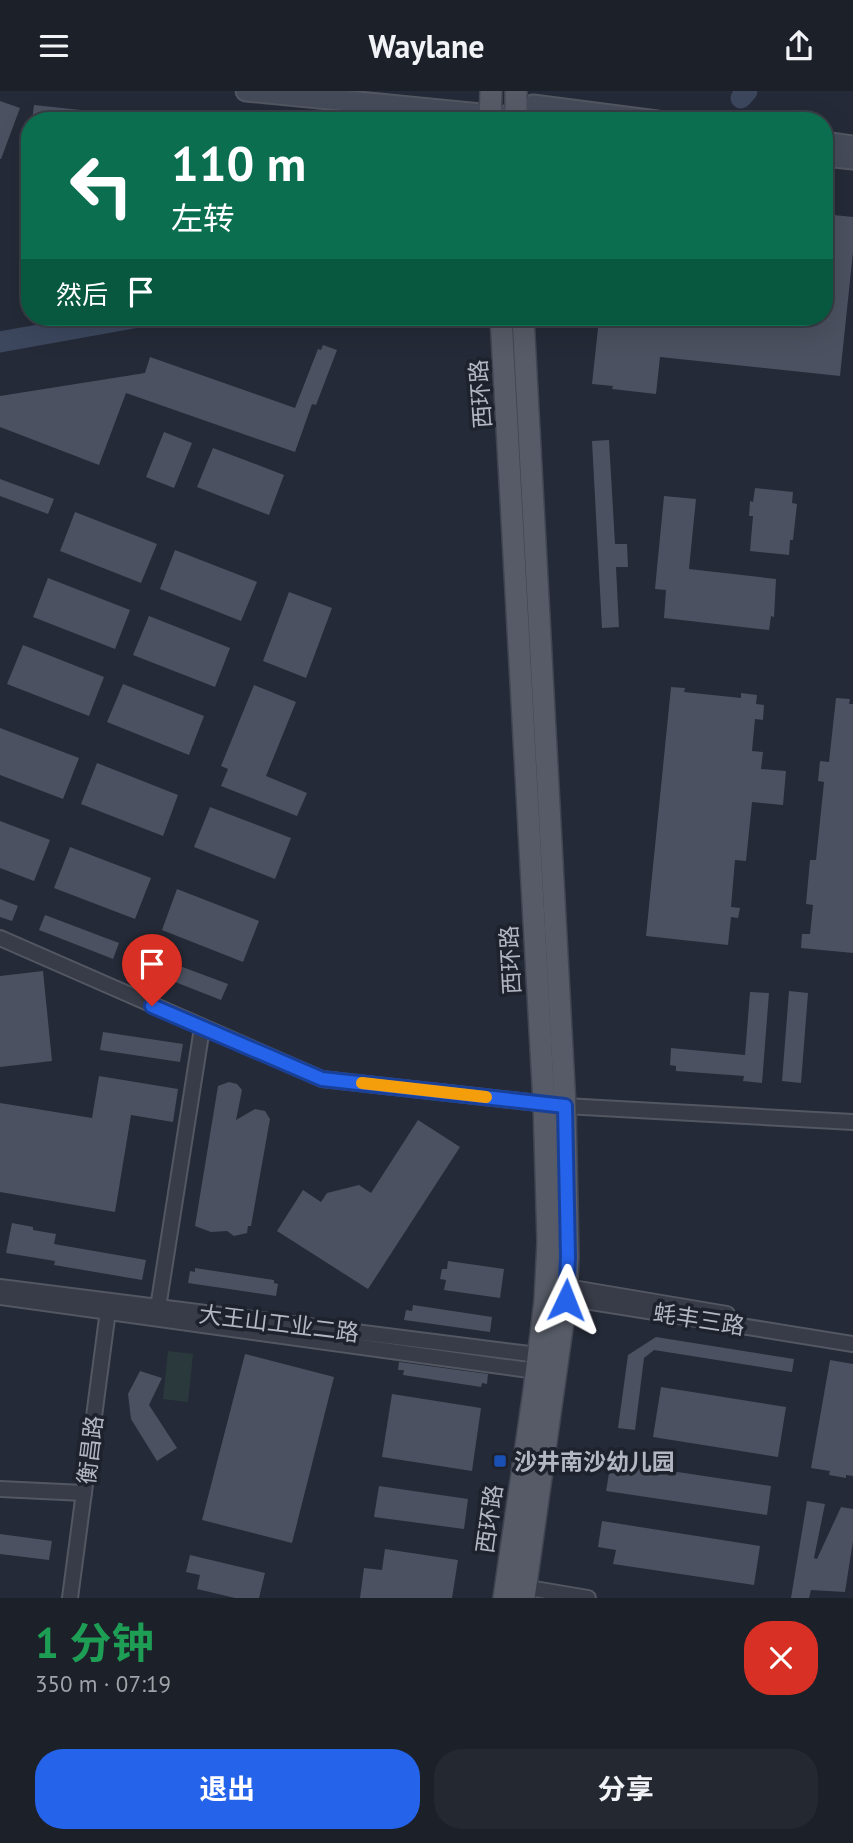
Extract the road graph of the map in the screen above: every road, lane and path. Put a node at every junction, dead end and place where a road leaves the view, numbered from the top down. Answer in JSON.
{"nodes":[{"id":1,"x":246,"y":91,"type":"edge"},
{"id":2,"x":372,"y":91,"type":"edge"},
{"id":3,"x":491,"y":108,"type":"edge"},
{"id":4,"x":516,"y":108,"type":"edge"},
{"id":5,"x":559,"y":112,"type":"edge"},
{"id":6,"x":833,"y":143,"type":"edge"},
{"id":7,"x":853,"y":146,"type":"edge"},
{"id":8,"x":833,"y":157,"type":"edge"},
{"id":9,"x":853,"y":159,"type":"edge"},
{"id":10,"x":501,"y":326,"type":"edge"},
{"id":11,"x":523,"y":326,"type":"edge"},
{"id":12,"x":0,"y":938,"type":"edge"},
{"id":13,"x":202,"y":1028,"type":"junction"},
{"id":14,"x":544,"y":1103,"type":"junction"},
{"id":15,"x":565,"y":1106,"type":"junction"},
{"id":16,"x":853,"y":1122,"type":"edge"},
{"id":17,"x":0,"y":1287,"type":"edge"},
{"id":18,"x":556,"y":1291,"type":"junction"},
{"id":19,"x":0,"y":1297,"type":"edge"},
{"id":20,"x":108,"y":1307,"type":"junction"},
{"id":21,"x":157,"y":1313,"type":"junction"},
{"id":22,"x":853,"y":1335,"type":"edge"},
{"id":23,"x":853,"y":1344,"type":"edge"},
{"id":24,"x":547,"y":1364,"type":"junction"},
{"id":25,"x":0,"y":1489,"type":"edge"},
{"id":26,"x":84,"y":1493,"type":"junction"},
{"id":27,"x":515,"y":1592,"type":"edge"},
{"id":28,"x":70,"y":1598,"type":"edge"},
{"id":29,"x":588,"y":1598,"type":"edge"}],
"edges":[{"from":1,"to":3,"type":"street"},
{"from":2,"to":3,"type":"street"},
{"from":3,"to":4,"type":"street"},
{"from":4,"to":5,"type":"street"},
{"from":6,"to":7,"type":"street"},
{"from":8,"to":9,"type":"street"},
{"from":10,"to":14,"type":"main road","name":"西环路"},
{"from":11,"to":15,"type":"main road","name":"西环路"},
{"from":12,"to":13,"type":"street"},
{"from":13,"to":14,"type":"street"},
{"from":13,"to":21,"type":"street"},
{"from":14,"to":15,"type":"street"},
{"from":14,"to":18,"type":"main road","name":"西环路"},
{"from":15,"to":16,"type":"street"},
{"from":15,"to":18,"type":"main road","name":"西环路"},
{"from":17,"to":20,"type":"street","name":"大王山工业二路"},
{"from":18,"to":22,"type":"street","name":"蚝丰三路"},
{"from":18,"to":23,"type":"street","name":"蚝丰三路"},
{"from":18,"to":24,"type":"main road","name":"西环路"},
{"from":19,"to":20,"type":"street","name":"大王山工业二路"},
{"from":20,"to":21,"type":"street","name":"大王山工业二路"},
{"from":20,"to":26,"type":"street","name":"衡昌路"},
{"from":21,"to":24,"type":"street","name":"大王山工业二路"},
{"from":24,"to":27,"type":"main road","name":"西环路"},
{"from":25,"to":26,"type":"street"},
{"from":26,"to":28,"type":"street","name":"衡昌路"},
{"from":27,"to":29,"type":"street"}]}
